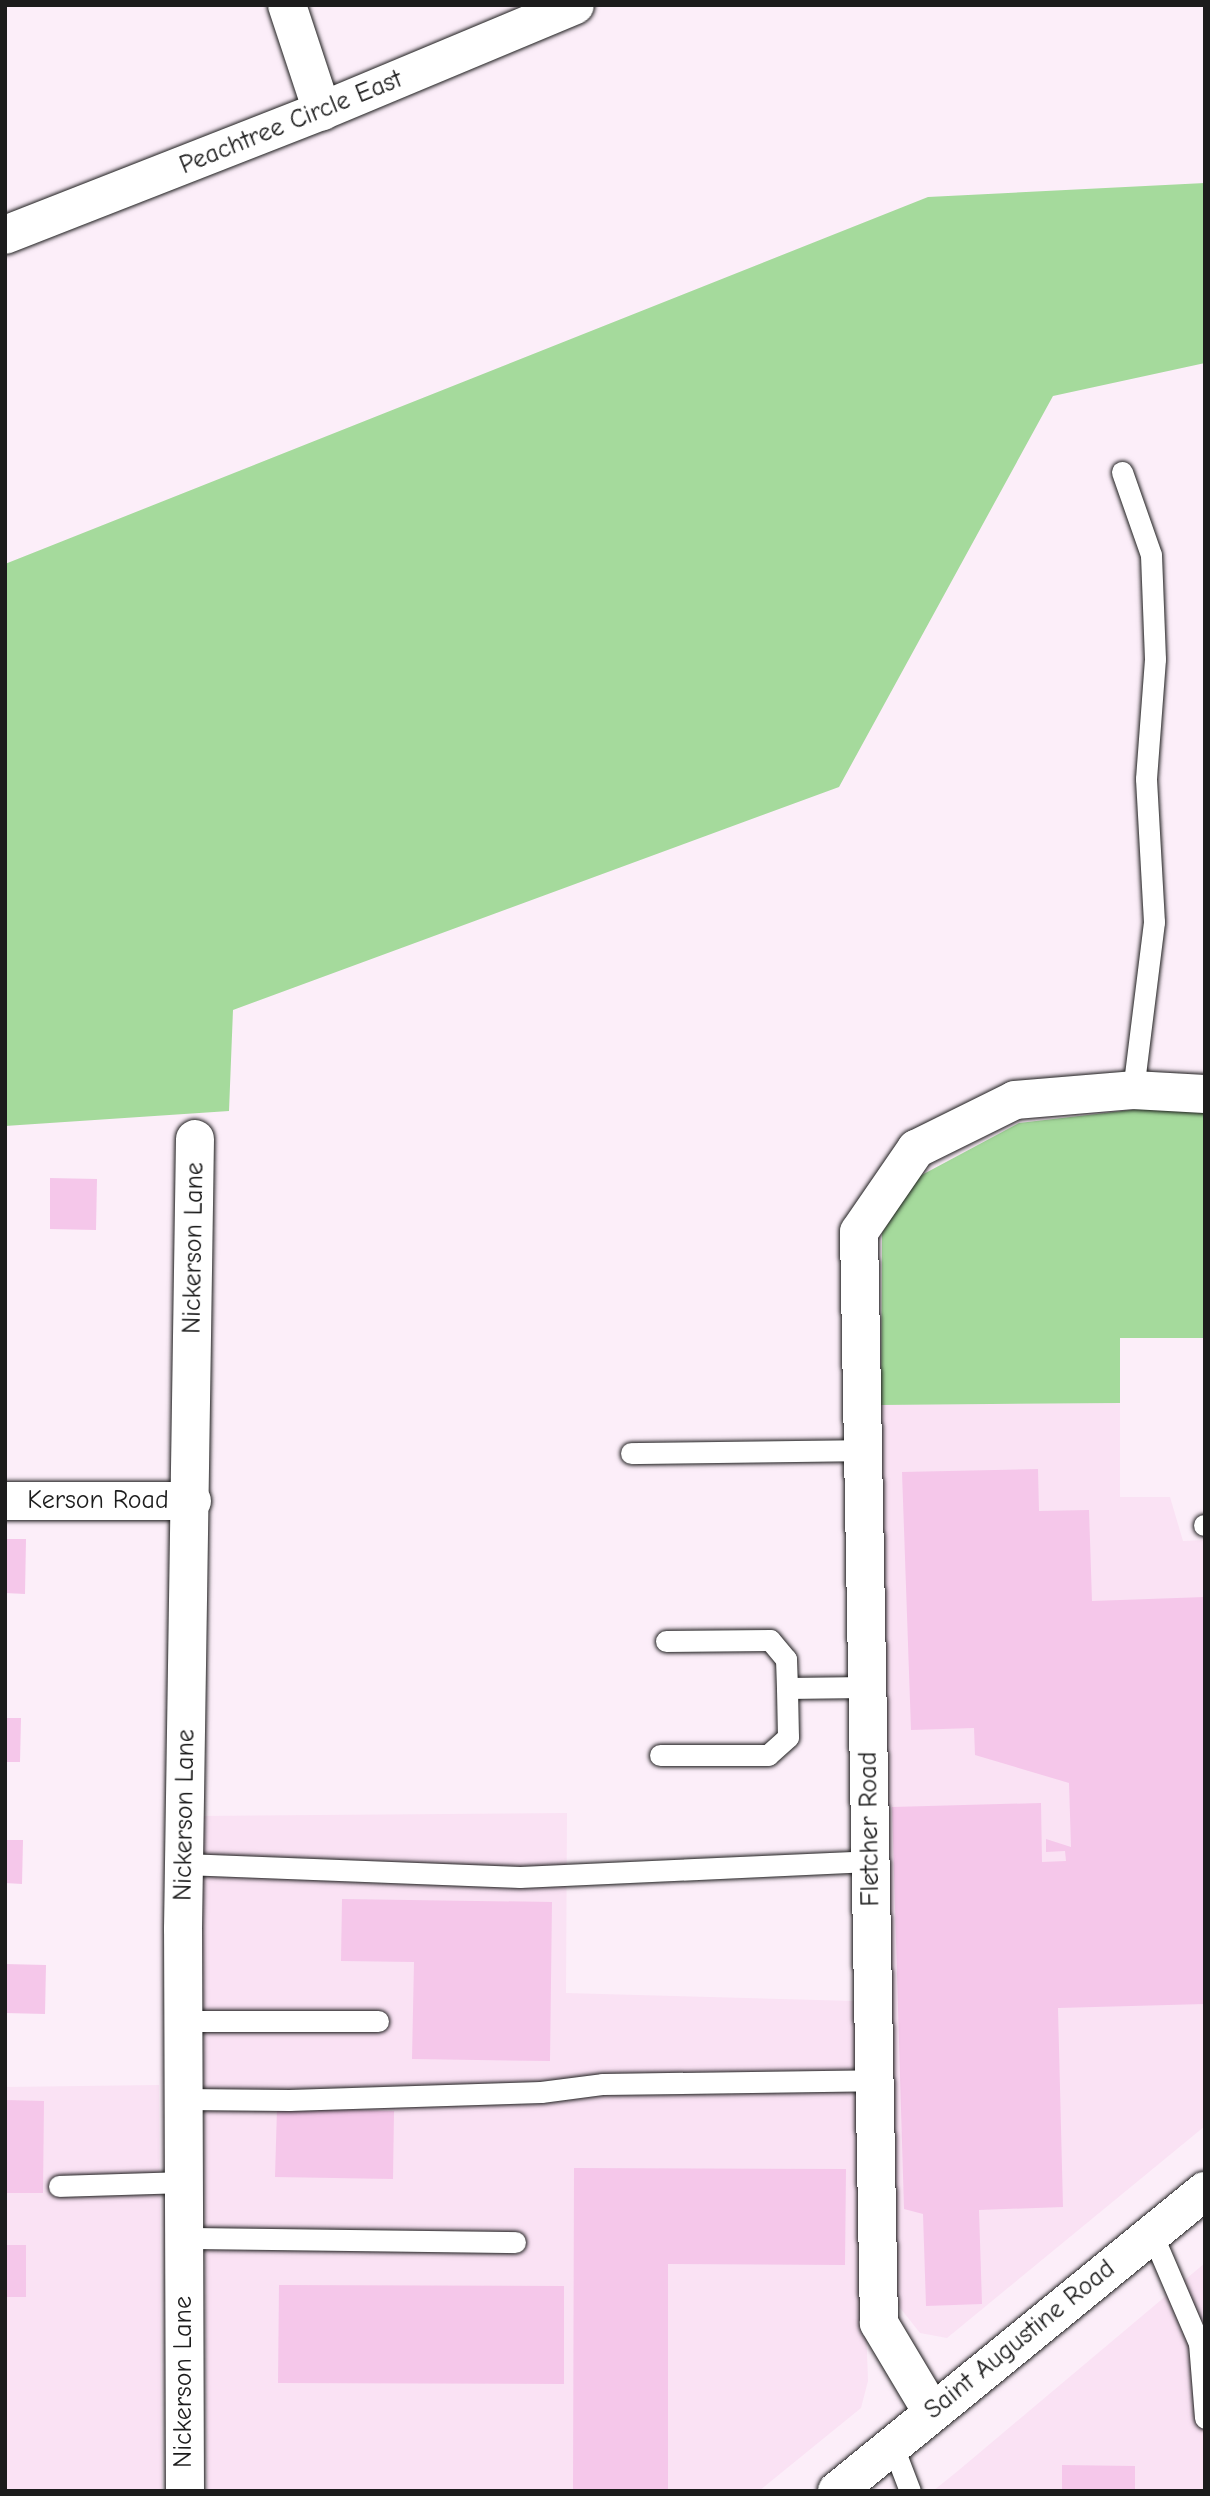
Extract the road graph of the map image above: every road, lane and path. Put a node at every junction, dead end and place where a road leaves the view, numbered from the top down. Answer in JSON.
{"nodes":[{"id":1,"x":287,"y":5,"type":"edge"},
{"id":2,"x":575,"y":5,"type":"edge"},
{"id":3,"x":322,"y":111,"type":"junction"},
{"id":4,"x":5,"y":235,"type":"edge"},
{"id":5,"x":1122,"y":472,"type":"dead end"},
{"id":6,"x":1133,"y":1090,"type":"junction"},
{"id":7,"x":1205,"y":1094,"type":"edge"},
{"id":8,"x":195,"y":1139,"type":"dead end"},
{"id":9,"x":863,"y":1450,"type":"junction"},
{"id":10,"x":631,"y":1453,"type":"dead end"},
{"id":11,"x":5,"y":1501,"type":"edge"},
{"id":12,"x":192,"y":1501,"type":"junction"},
{"id":13,"x":667,"y":1641,"type":"dead end"},
{"id":14,"x":787,"y":1688,"type":"junction"},
{"id":15,"x":867,"y":1688,"type":"junction"},
{"id":16,"x":660,"y":1755,"type":"dead end"},
{"id":17,"x":870,"y":1861,"type":"junction"},
{"id":18,"x":184,"y":1864,"type":"junction"},
{"id":19,"x":183,"y":2021,"type":"junction"},
{"id":20,"x":378,"y":2021,"type":"dead end"},
{"id":21,"x":875,"y":2080,"type":"junction"},
{"id":22,"x":183,"y":2099,"type":"junction"},
{"id":23,"x":183,"y":2182,"type":"junction"},
{"id":24,"x":59,"y":2186,"type":"dead end"},
{"id":25,"x":1205,"y":2190,"type":"edge"},
{"id":26,"x":1152,"y":2234,"type":"junction"},
{"id":27,"x":184,"y":2238,"type":"junction"},
{"id":28,"x":515,"y":2242,"type":"dead end"},
{"id":29,"x":932,"y":2412,"type":"junction"},
{"id":30,"x":1205,"y":2418,"type":"edge"},
{"id":31,"x":892,"y":2444,"type":"junction"},
{"id":32,"x":185,"y":2491,"type":"edge"},
{"id":33,"x":837,"y":2491,"type":"edge"},
{"id":34,"x":910,"y":2491,"type":"edge"}],
"edges":[{"from":1,"to":3,"type":"street"},
{"from":2,"to":3,"type":"street","name":"Peachtree Circle East"},
{"from":3,"to":4,"type":"street","name":"Peachtree Circle East"},
{"from":5,"to":6,"type":"lane"},
{"from":6,"to":7,"type":"street"},
{"from":6,"to":9,"type":"street","name":"Fletcher Road"},
{"from":8,"to":12,"type":"street","name":"Nickerson Lane"},
{"from":9,"to":10,"type":"lane"},
{"from":9,"to":15,"type":"street","name":"Fletcher Road"},
{"from":11,"to":12,"type":"street","name":"Kerson Road"},
{"from":12,"to":18,"type":"street","name":"Nickerson Lane"},
{"from":13,"to":14,"type":"lane"},
{"from":14,"to":15,"type":"lane"},
{"from":14,"to":16,"type":"lane"},
{"from":15,"to":17,"type":"street","name":"Fletcher Road"},
{"from":17,"to":18,"type":"lane"},
{"from":17,"to":21,"type":"street","name":"Fletcher Road"},
{"from":18,"to":19,"type":"street","name":"Nickerson Lane"},
{"from":19,"to":20,"type":"lane"},
{"from":19,"to":22,"type":"street","name":"Nickerson Lane"},
{"from":21,"to":22,"type":"lane"},
{"from":21,"to":29,"type":"street","name":"Fletcher Road"},
{"from":22,"to":23,"type":"street","name":"Nickerson Lane"},
{"from":23,"to":24,"type":"lane"},
{"from":23,"to":27,"type":"street","name":"Nickerson Lane"},
{"from":25,"to":26,"type":"street","name":"Saint Augustine Road"},
{"from":26,"to":29,"type":"street","name":"Saint Augustine Road"},
{"from":26,"to":30,"type":"lane"},
{"from":27,"to":28,"type":"lane"},
{"from":27,"to":32,"type":"street","name":"Nickerson Lane"},
{"from":29,"to":31,"type":"street","name":"Saint Augustine Road"},
{"from":31,"to":33,"type":"street","name":"Saint Augustine Road"},
{"from":31,"to":34,"type":"lane"}]}
